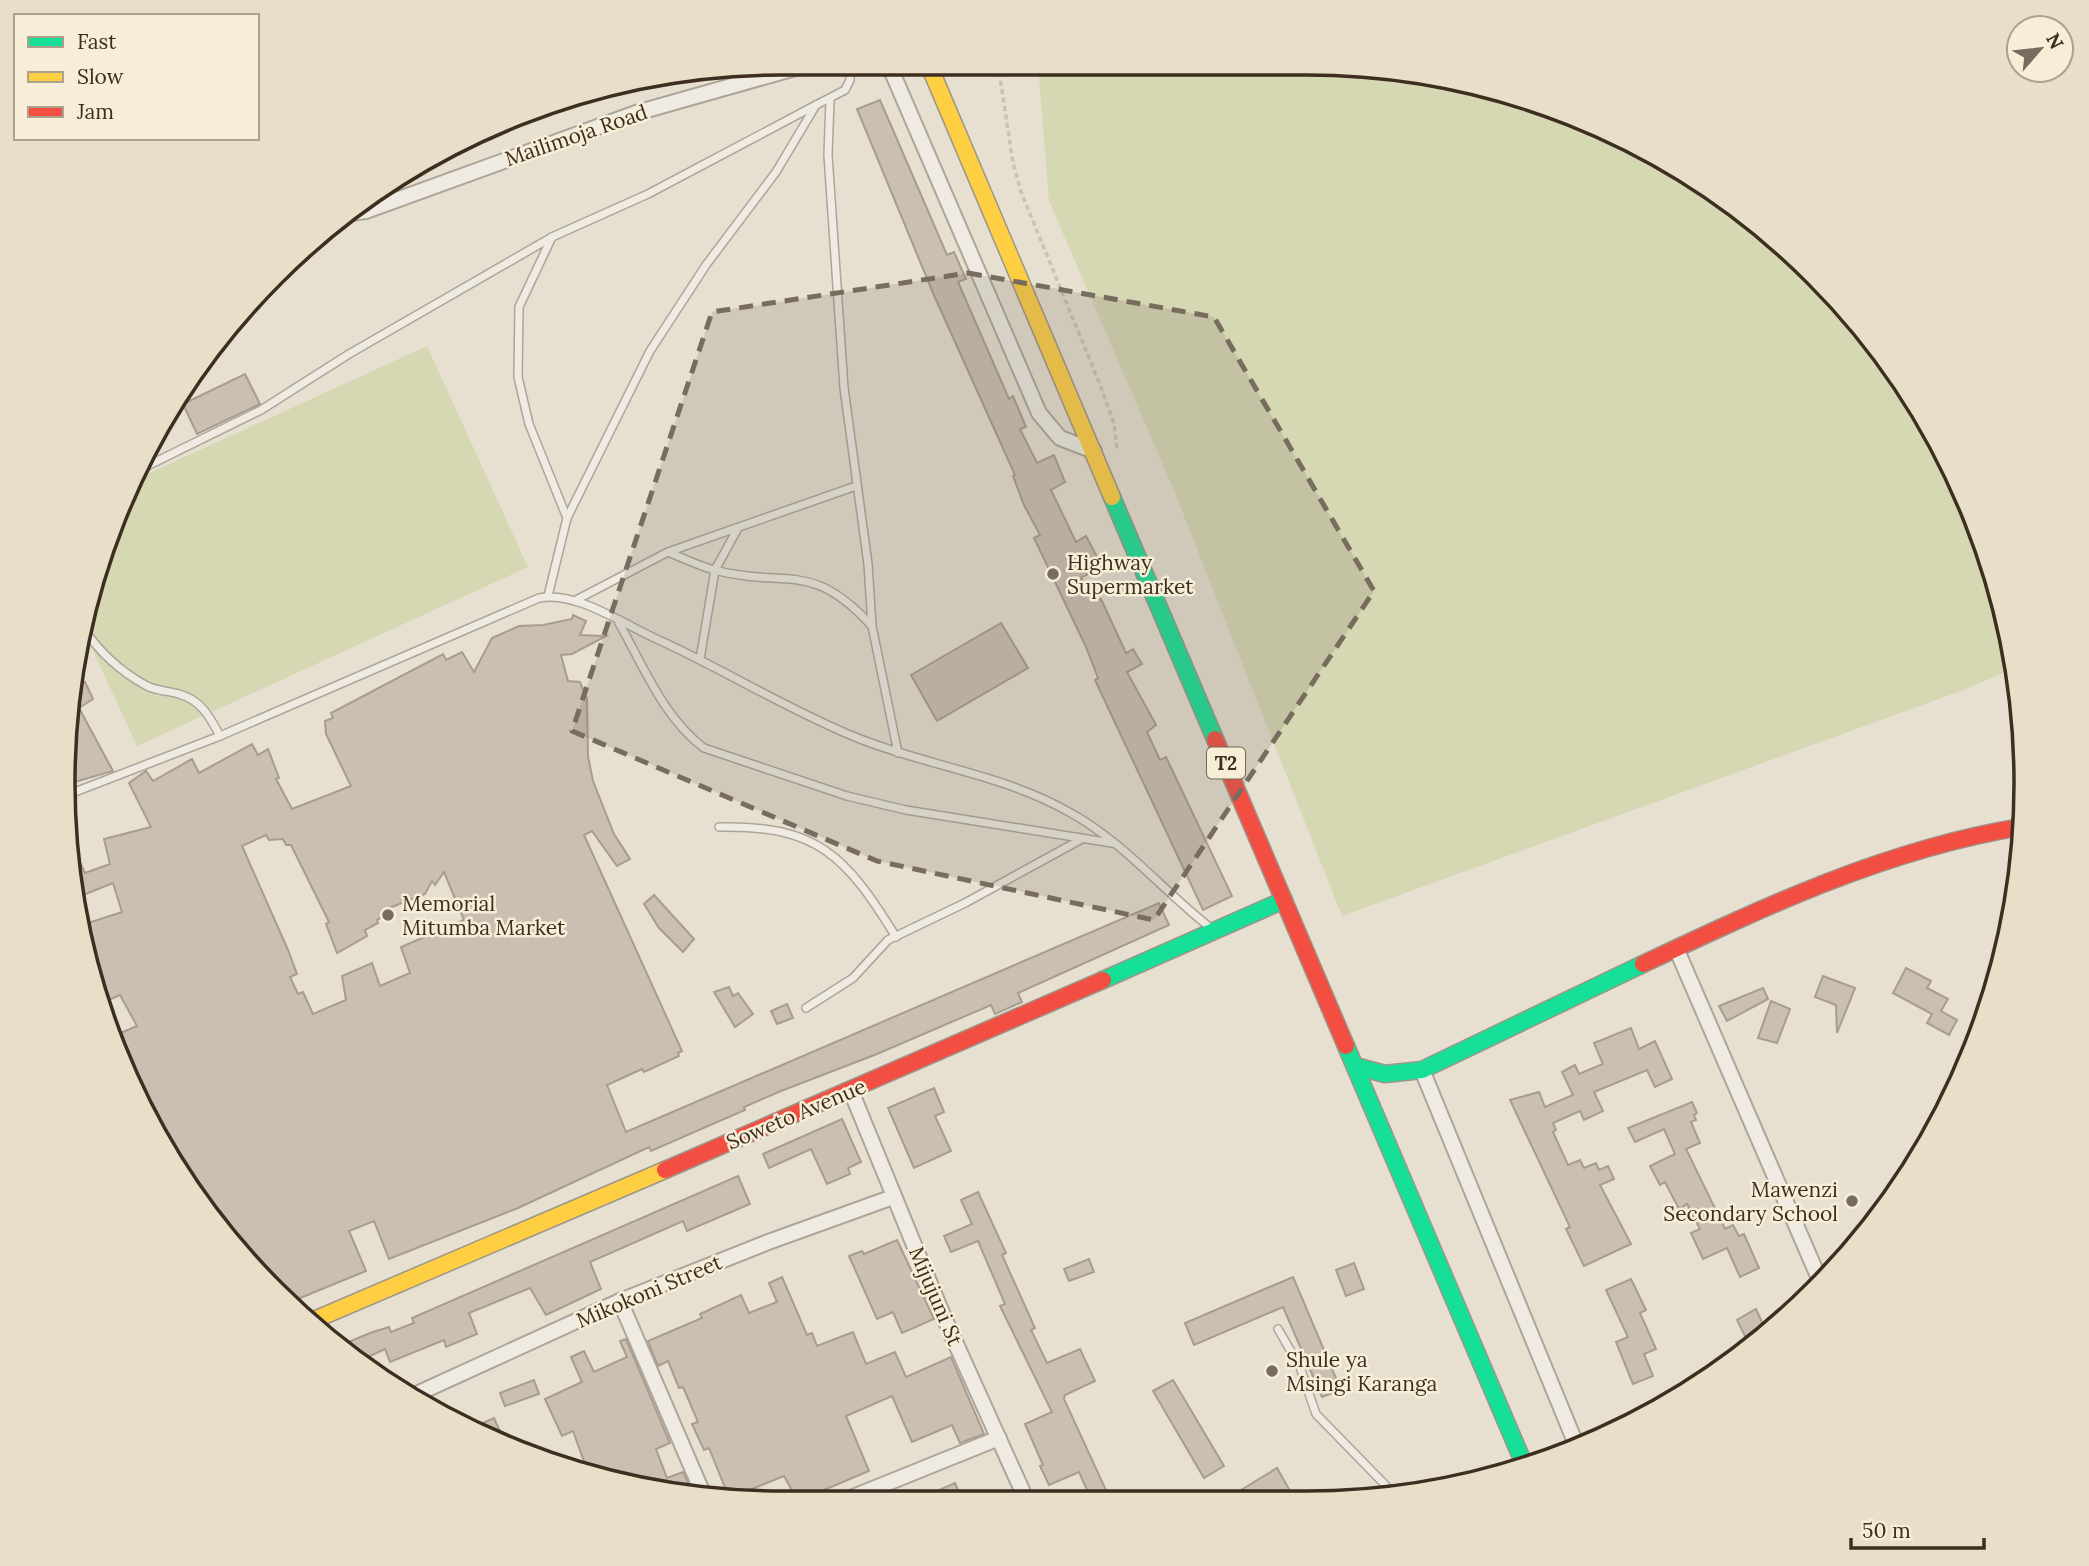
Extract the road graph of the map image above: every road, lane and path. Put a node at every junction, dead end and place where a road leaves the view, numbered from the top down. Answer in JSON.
{"nodes":[{"id":1,"x":850,"y":75,"type":"edge"},
{"id":2,"x":893,"y":75,"type":"edge"},
{"id":3,"x":933,"y":75,"type":"edge"},
{"id":4,"x":1000,"y":75,"type":"edge"},
{"id":5,"x":768,"y":76,"type":"edge"},
{"id":6,"x":830,"y":100,"type":"junction"},
{"id":7,"x":816,"y":105,"type":"junction"},
{"id":8,"x":369,"y":210,"type":"edge"},
{"id":9,"x":552,"y":237,"type":"junction"},
{"id":10,"x":1095,"y":452,"type":"junction"},
{"id":11,"x":1117,"y":453,"type":"dead end"},
{"id":12,"x":151,"y":464,"type":"edge"},
{"id":13,"x":856,"y":486,"type":"junction"},
{"id":14,"x":567,"y":518,"type":"junction"},
{"id":15,"x":738,"y":527,"type":"junction"},
{"id":16,"x":668,"y":552,"type":"junction"},
{"id":17,"x":715,"y":570,"type":"junction"},
{"id":18,"x":548,"y":596,"type":"junction"},
{"id":19,"x":576,"y":600,"type":"junction"},
{"id":20,"x":619,"y":622,"type":"junction"},
{"id":21,"x":872,"y":626,"type":"junction"},
{"id":22,"x":90,"y":639,"type":"edge"},
{"id":23,"x":700,"y":659,"type":"junction"},
{"id":24,"x":220,"y":736,"type":"junction"},
{"id":25,"x":898,"y":753,"type":"junction"},
{"id":26,"x":75,"y":792,"type":"edge"},
{"id":27,"x":719,"y":827,"type":"dead end"},
{"id":28,"x":2012,"y":828,"type":"edge"},
{"id":29,"x":1080,"y":839,"type":"junction"},
{"id":30,"x":1112,"y":843,"type":"junction"},
{"id":31,"x":1284,"y":900,"type":"junction"},
{"id":32,"x":1212,"y":929,"type":"junction"},
{"id":33,"x":896,"y":937,"type":"junction"},
{"id":34,"x":1676,"y":948,"type":"junction"},
{"id":35,"x":806,"y":1008,"type":"dead end"},
{"id":36,"x":1355,"y":1066,"type":"junction"},
{"id":37,"x":1422,"y":1070,"type":"junction"},
{"id":38,"x":851,"y":1091,"type":"junction"},
{"id":39,"x":894,"y":1197,"type":"junction"},
{"id":40,"x":1816,"y":1272,"type":"edge"},
{"id":41,"x":620,"y":1301,"type":"junction"},
{"id":42,"x":319,"y":1318,"type":"edge"},
{"id":43,"x":1278,"y":1329,"type":"dead end"},
{"id":44,"x":422,"y":1392,"type":"edge"},
{"id":45,"x":999,"y":1438,"type":"junction"},
{"id":46,"x":1574,"y":1438,"type":"edge"},
{"id":47,"x":1521,"y":1457,"type":"edge"},
{"id":48,"x":700,"y":1486,"type":"edge"},
{"id":49,"x":1386,"y":1486,"type":"edge"},
{"id":50,"x":868,"y":1491,"type":"edge"},
{"id":51,"x":1022,"y":1491,"type":"edge"}],
"edges":[{"from":1,"to":6,"type":"lane"},
{"from":2,"to":10,"type":"street"},
{"from":3,"to":10,"type":"main road","number":"T2"},
{"from":4,"to":11,"type":"path"},
{"from":5,"to":8,"type":"street","name":"Mailimoja Road"},
{"from":6,"to":7,"type":"lane"},
{"from":6,"to":13,"type":"lane"},
{"from":7,"to":9,"type":"lane"},
{"from":7,"to":14,"type":"lane"},
{"from":9,"to":12,"type":"lane"},
{"from":9,"to":14,"type":"lane"},
{"from":10,"to":31,"type":"main road","number":"T2"},
{"from":13,"to":15,"type":"lane"},
{"from":13,"to":21,"type":"lane"},
{"from":14,"to":18,"type":"lane"},
{"from":15,"to":16,"type":"lane"},
{"from":15,"to":17,"type":"lane"},
{"from":16,"to":17,"type":"lane"},
{"from":16,"to":19,"type":"lane"},
{"from":17,"to":21,"type":"lane"},
{"from":17,"to":23,"type":"lane"},
{"from":18,"to":19,"type":"lane"},
{"from":18,"to":24,"type":"lane"},
{"from":19,"to":20,"type":"lane"},
{"from":20,"to":23,"type":"lane"},
{"from":20,"to":29,"type":"lane"},
{"from":21,"to":25,"type":"lane"},
{"from":22,"to":24,"type":"lane"},
{"from":23,"to":25,"type":"lane"},
{"from":24,"to":26,"type":"lane"},
{"from":25,"to":30,"type":"lane"},
{"from":27,"to":33,"type":"lane"},
{"from":28,"to":34,"type":"main road"},
{"from":29,"to":30,"type":"lane"},
{"from":29,"to":33,"type":"lane"},
{"from":30,"to":32,"type":"lane"},
{"from":31,"to":32,"type":"main road","name":"Soweto Avenue"},
{"from":31,"to":36,"type":"main road","number":"T2"},
{"from":32,"to":38,"type":"main road","name":"Soweto Avenue"},
{"from":33,"to":35,"type":"lane"},
{"from":34,"to":37,"type":"main road"},
{"from":34,"to":40,"type":"street"},
{"from":36,"to":37,"type":"main road"},
{"from":36,"to":47,"type":"main road","number":"T2"},
{"from":37,"to":46,"type":"street"},
{"from":38,"to":39,"type":"street","name":"Mijujuni St"},
{"from":38,"to":42,"type":"main road","name":"Soweto Avenue"},
{"from":39,"to":41,"type":"street","name":"Mikokoni Street"},
{"from":39,"to":45,"type":"street","name":"Mijujuni St"},
{"from":41,"to":44,"type":"street","name":"Mikokoni Street"},
{"from":41,"to":48,"type":"street"},
{"from":43,"to":49,"type":"lane"},
{"from":45,"to":50,"type":"street"},
{"from":45,"to":51,"type":"street","name":"Mijujuni St"}]}
